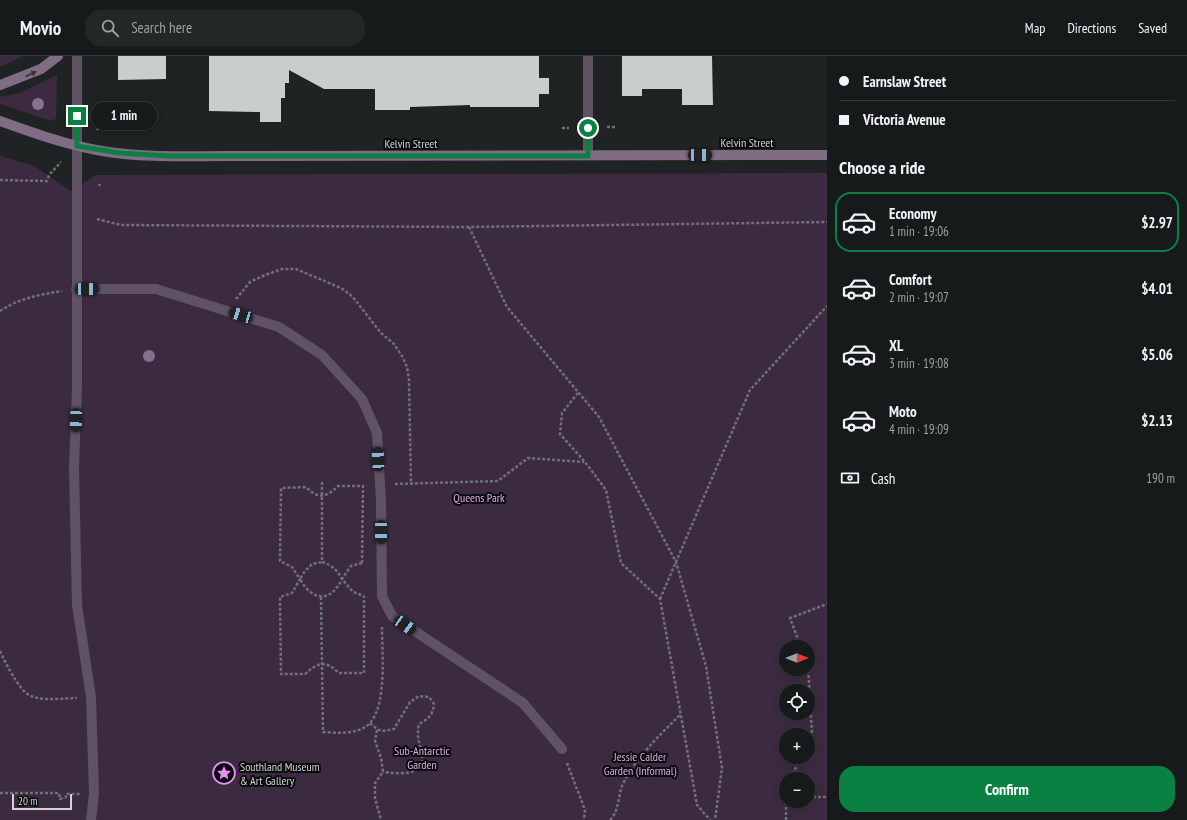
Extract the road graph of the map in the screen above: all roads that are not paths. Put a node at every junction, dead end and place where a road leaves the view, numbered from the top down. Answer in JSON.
{"nodes":[{"id":1,"x":58,"y":56,"type":"edge"},
{"id":2,"x":77,"y":56,"type":"edge"},
{"id":3,"x":588,"y":56,"type":"edge"},
{"id":4,"x":0,"y":85,"type":"edge"},
{"id":5,"x":0,"y":121,"type":"edge"},
{"id":6,"x":14,"y":126,"type":"junction"},
{"id":7,"x":0,"y":128,"type":"edge"},
{"id":8,"x":77,"y":146,"type":"junction"},
{"id":9,"x":827,"y":155,"type":"edge"},
{"id":10,"x":588,"y":156,"type":"junction"},
{"id":11,"x":76,"y":289,"type":"junction"},
{"id":12,"x":562,"y":749,"type":"road end"},
{"id":13,"x":91,"y":820,"type":"edge"}],
"edges":[{"from":4,"to":1,"type":"main road","one_way":true},
{"from":2,"to":8,"type":"street"},
{"from":3,"to":10,"type":"street"},
{"from":5,"to":6,"type":"main road","name":"Kelvin Street"},
{"from":6,"to":7,"type":"main road"},
{"from":6,"to":8,"type":"main road","name":"Kelvin Street"},
{"from":8,"to":10,"type":"main road","name":"Kelvin Street"},
{"from":8,"to":11,"type":"street"},
{"from":9,"to":10,"type":"main road","name":"Kelvin Street"},
{"from":11,"to":12,"type":"street"},
{"from":11,"to":13,"type":"street"}]}
